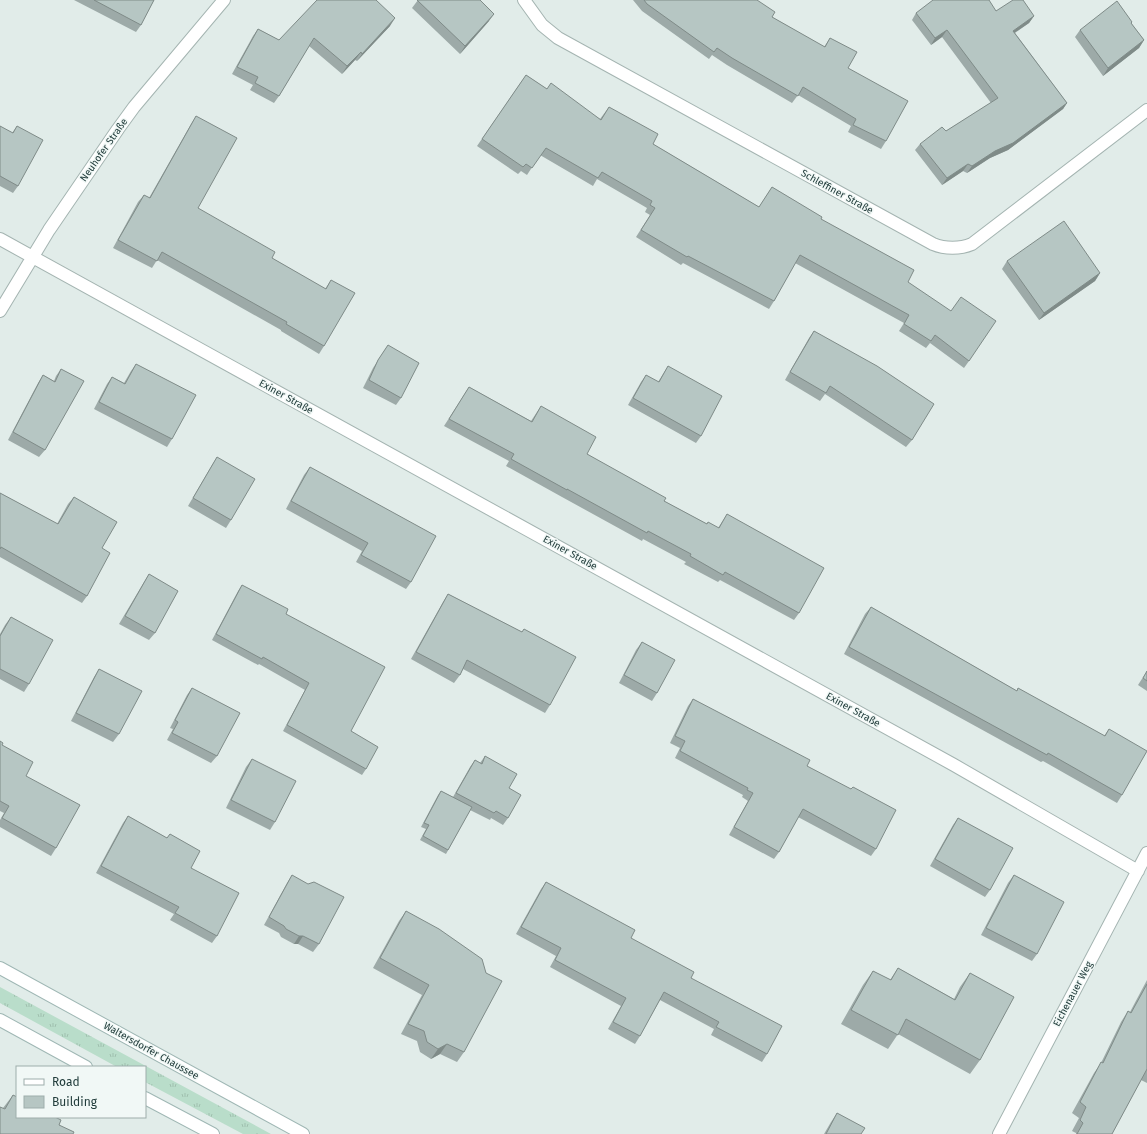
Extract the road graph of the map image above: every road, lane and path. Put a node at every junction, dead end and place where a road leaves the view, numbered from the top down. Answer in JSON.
{"nodes":[{"id":1,"x":224,"y":0,"type":"edge"},
{"id":2,"x":524,"y":0,"type":"edge"},
{"id":3,"x":1147,"y":110,"type":"edge"},
{"id":4,"x":0,"y":239,"type":"edge"},
{"id":5,"x":32,"y":256,"type":"junction"},
{"id":6,"x":0,"y":311,"type":"edge"},
{"id":7,"x":1147,"y":853,"type":"edge"},
{"id":8,"x":1138,"y":871,"type":"junction"},
{"id":9,"x":0,"y":968,"type":"edge"},
{"id":10,"x":0,"y":1020,"type":"edge"},
{"id":11,"x":84,"y":1066,"type":"edge"},
{"id":12,"x":146,"y":1099,"type":"edge"},
{"id":13,"x":212,"y":1134,"type":"edge"},
{"id":14,"x":303,"y":1134,"type":"edge"},
{"id":15,"x":999,"y":1134,"type":"edge"}],
"edges":[{"from":1,"to":5,"type":"street","name":"Neuhofer Straße"},
{"from":2,"to":3,"type":"street","name":"Schleffiner Straße"},
{"from":4,"to":5,"type":"street","name":"Exiner Straße"},
{"from":5,"to":6,"type":"street","name":"Neuhofer Straße"},
{"from":5,"to":8,"type":"street","name":"Exiner Straße"},
{"from":7,"to":8,"type":"street","name":"Eichenauer Weg"},
{"from":8,"to":15,"type":"street","name":"Eichenauer Weg"},
{"from":9,"to":14,"type":"street","name":"Waltersdorfer Chaussee"},
{"from":10,"to":11,"type":"street"},
{"from":12,"to":13,"type":"street"}]}
